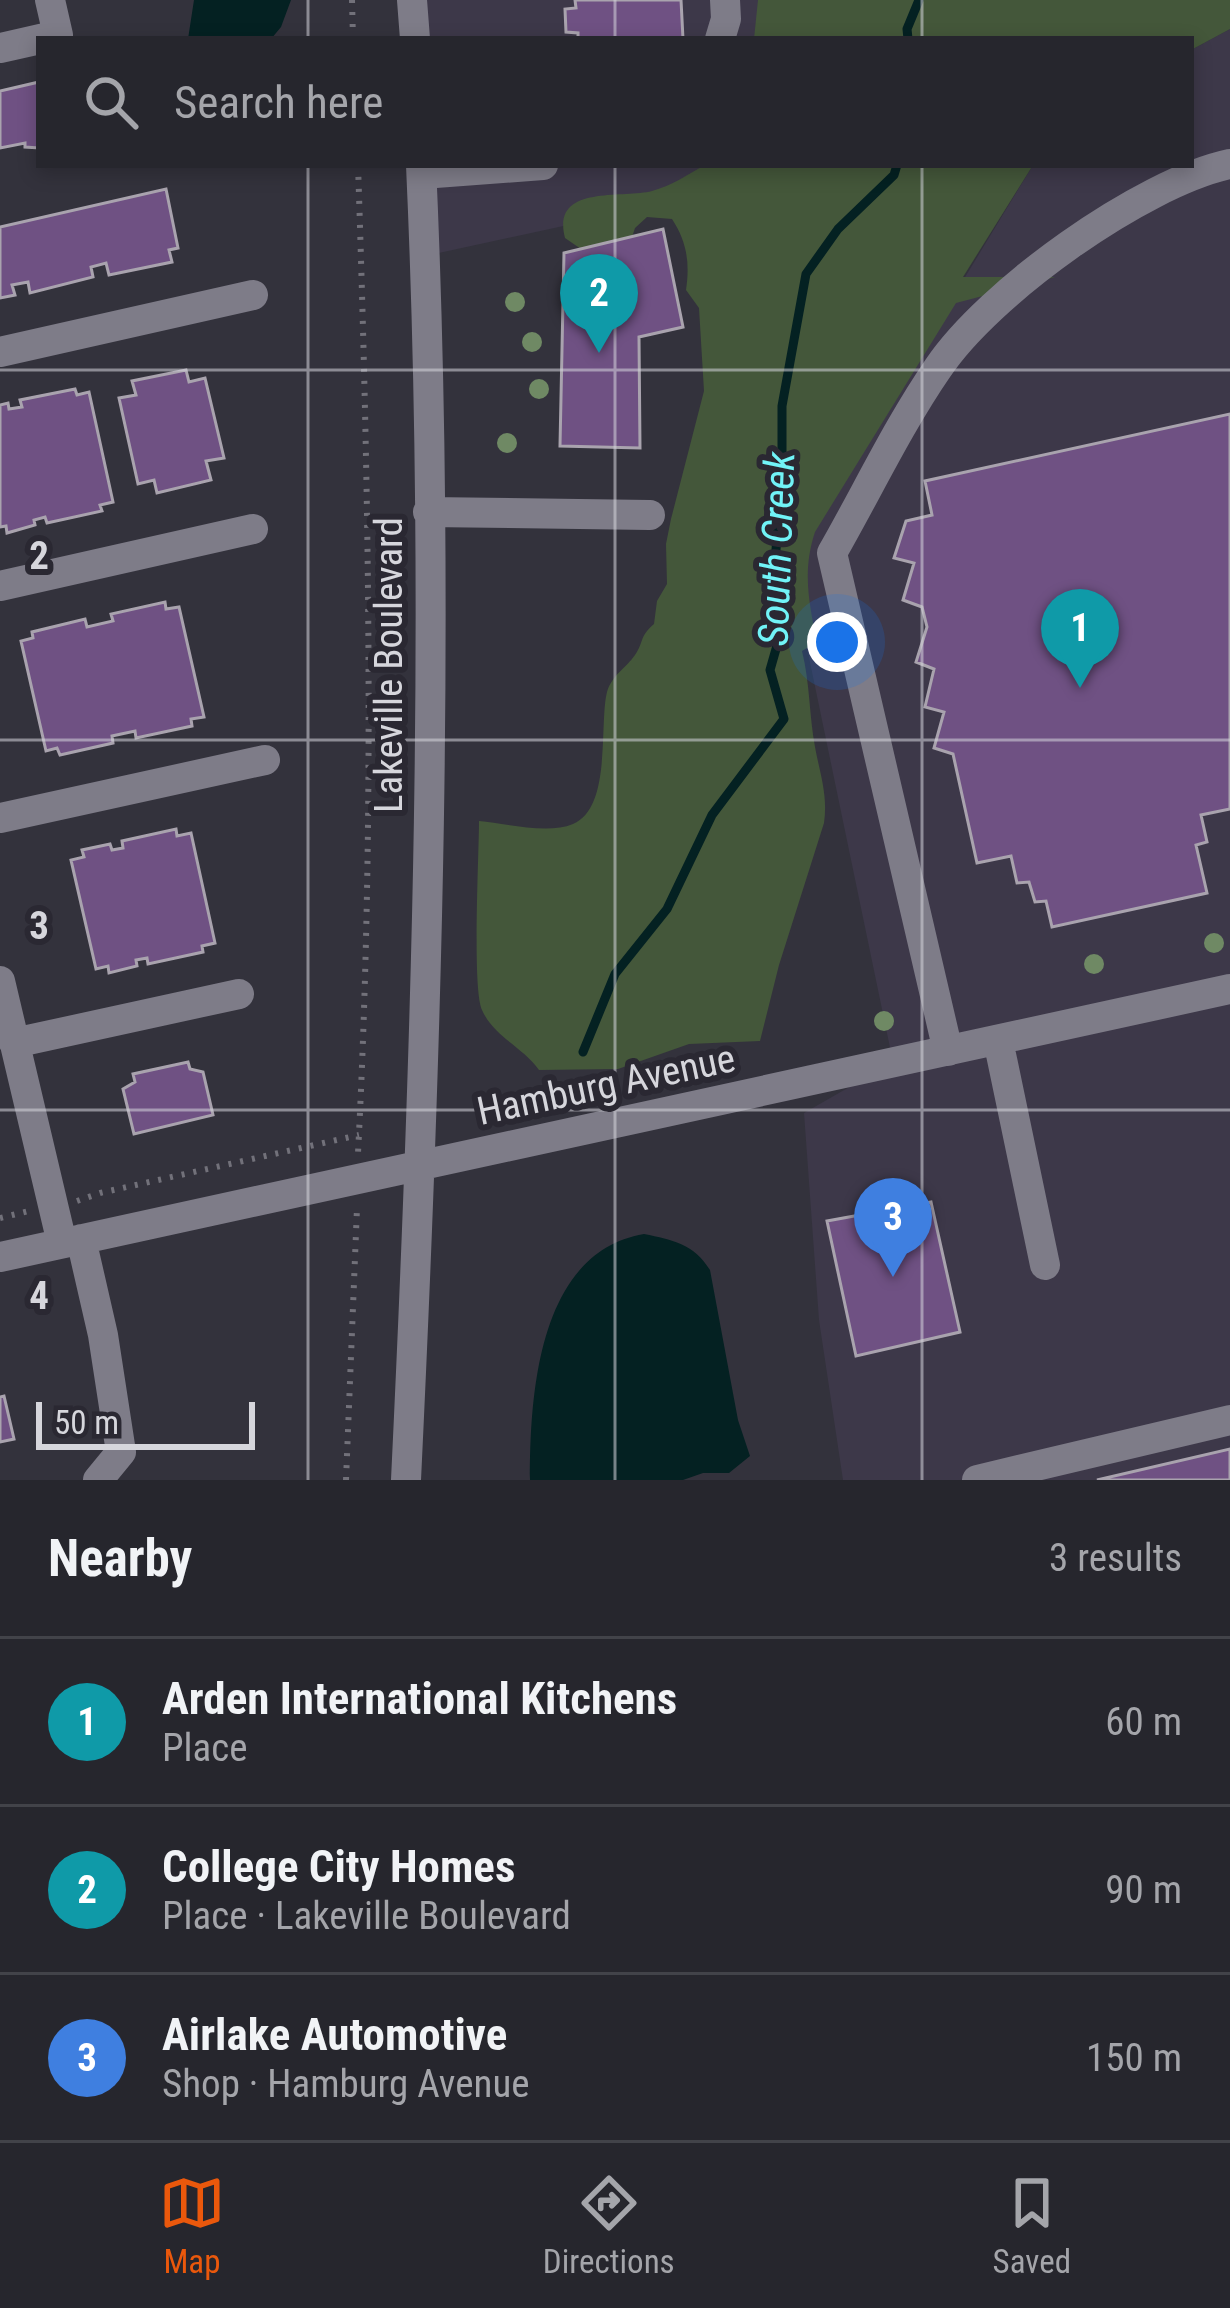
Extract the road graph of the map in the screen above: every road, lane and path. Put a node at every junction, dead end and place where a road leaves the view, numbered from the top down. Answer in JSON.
{"nodes":[{"id":1,"x":50,"y":0,"type":"edge"},
{"id":2,"x":352,"y":0,"type":"edge"},
{"id":3,"x":412,"y":0,"type":"edge"},
{"id":4,"x":725,"y":0,"type":"edge"},
{"id":5,"x":53,"y":36,"type":"edge"},
{"id":6,"x":353,"y":36,"type":"edge"},
{"id":7,"x":415,"y":36,"type":"edge"},
{"id":8,"x":721,"y":36,"type":"edge"},
{"id":9,"x":36,"y":40,"type":"edge"},
{"id":10,"x":0,"y":47,"type":"edge"},
{"id":11,"x":1230,"y":164,"type":"edge"},
{"id":12,"x":358,"y":168,"type":"edge"},
{"id":13,"x":452,"y":168,"type":"edge"},
{"id":14,"x":421,"y":169,"type":"edge"},
{"id":15,"x":253,"y":295,"type":"dead end"},
{"id":16,"x":0,"y":352,"type":"edge"},
{"id":17,"x":428,"y":512,"type":"junction"},
{"id":18,"x":650,"y":515,"type":"dead end"},
{"id":19,"x":253,"y":529,"type":"dead end"},
{"id":20,"x":0,"y":586,"type":"edge"},
{"id":21,"x":265,"y":760,"type":"dead end"},
{"id":22,"x":0,"y":818,"type":"edge"},
{"id":23,"x":0,"y":981,"type":"edge"},
{"id":24,"x":1230,"y":989,"type":"edge"},
{"id":25,"x":238,"y":994,"type":"dead end"},
{"id":26,"x":998,"y":1040,"type":"junction"},
{"id":27,"x":14,"y":1043,"type":"junction"},
{"id":28,"x":948,"y":1051,"type":"junction"},
{"id":29,"x":359,"y":1135,"type":"junction"},
{"id":30,"x":421,"y":1165,"type":"junction"},
{"id":31,"x":357,"y":1180,"type":"junction"},
{"id":32,"x":100,"y":1192,"type":"dead end"},
{"id":33,"x":72,"y":1241,"type":"junction"},
{"id":34,"x":0,"y":1257,"type":"edge"},
{"id":35,"x":1045,"y":1265,"type":"dead end"},
{"id":36,"x":1230,"y":1420,"type":"edge"},
{"id":37,"x":98,"y":1480,"type":"edge"},
{"id":38,"x":346,"y":1480,"type":"edge"},
{"id":39,"x":406,"y":1480,"type":"edge"},
{"id":40,"x":977,"y":1480,"type":"edge"}],
"edges":[{"from":1,"to":5,"type":"street"},
{"from":2,"to":6,"type":"path"},
{"from":3,"to":7,"type":"street"},
{"from":4,"to":8,"type":"street"},
{"from":9,"to":10,"type":"street"},
{"from":11,"to":28,"type":"street"},
{"from":12,"to":29,"type":"path"},
{"from":13,"to":14,"type":"street"},
{"from":14,"to":17,"type":"street","name":"Lakeville Boulevard"},
{"from":15,"to":16,"type":"street"},
{"from":17,"to":18,"type":"street"},
{"from":17,"to":30,"type":"street","name":"Lakeville Boulevard"},
{"from":19,"to":20,"type":"street"},
{"from":21,"to":22,"type":"street"},
{"from":23,"to":27,"type":"street"},
{"from":24,"to":26,"type":"street","name":"Hamburg Avenue"},
{"from":25,"to":27,"type":"street"},
{"from":26,"to":28,"type":"street","name":"Hamburg Avenue"},
{"from":26,"to":35,"type":"street"},
{"from":27,"to":33,"type":"street"},
{"from":28,"to":30,"type":"street","name":"Hamburg Avenue"},
{"from":29,"to":31,"type":"path"},
{"from":29,"to":32,"type":"path"},
{"from":30,"to":31,"type":"street","name":"Hamburg Avenue"},
{"from":30,"to":39,"type":"street","name":"Lakeville Boulevard"},
{"from":31,"to":33,"type":"street","name":"Hamburg Avenue"},
{"from":31,"to":38,"type":"path"},
{"from":33,"to":34,"type":"street","name":"Hamburg Avenue"},
{"from":33,"to":37,"type":"street"},
{"from":36,"to":40,"type":"street"}]}
